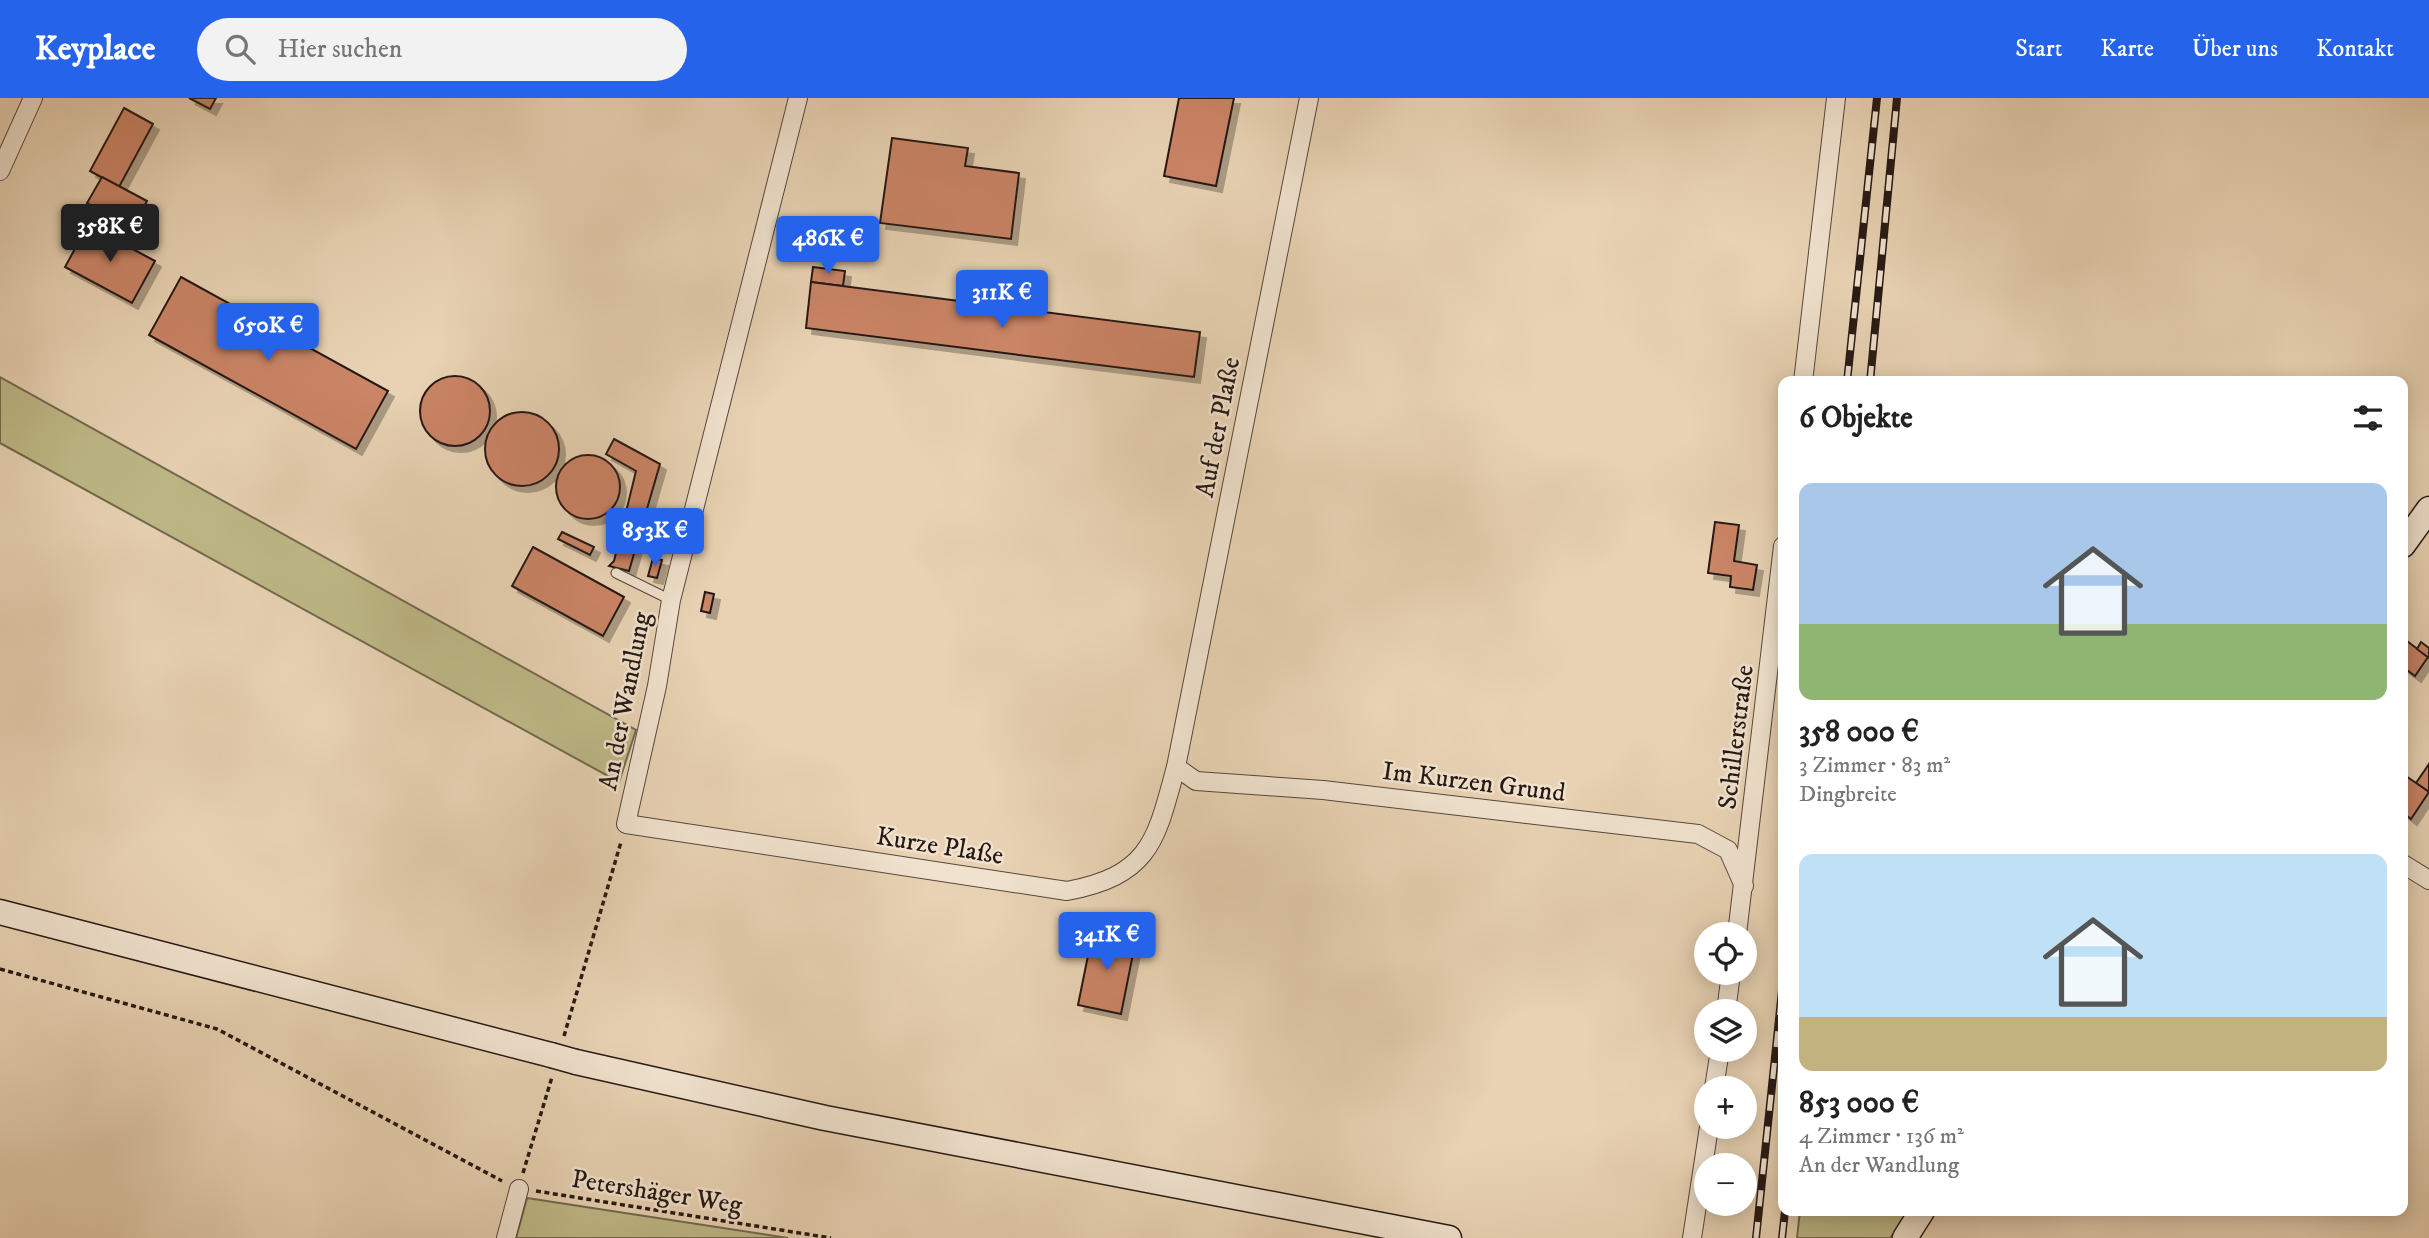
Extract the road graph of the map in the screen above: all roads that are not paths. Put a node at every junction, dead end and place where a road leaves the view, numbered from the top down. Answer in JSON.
{"nodes":[{"id":1,"x":33,"y":98,"type":"edge"},
{"id":2,"x":798,"y":98,"type":"edge"},
{"id":3,"x":1309,"y":98,"type":"edge"},
{"id":4,"x":1836,"y":98,"type":"edge"},
{"id":5,"x":0,"y":171,"type":"edge"},
{"id":6,"x":1804,"y":376,"type":"edge"},
{"id":7,"x":2429,"y":509,"type":"edge"},
{"id":8,"x":2408,"y":538,"type":"edge"},
{"id":9,"x":616,"y":573,"type":"dead end"},
{"id":10,"x":1778,"y":590,"type":"edge"},
{"id":11,"x":671,"y":600,"type":"junction"},
{"id":12,"x":1176,"y":766,"type":"junction"},
{"id":13,"x":626,"y":824,"type":"joint"},
{"id":14,"x":2408,"y":867,"type":"edge"},
{"id":15,"x":2429,"y":880,"type":"edge"},
{"id":16,"x":1744,"y":886,"type":"junction"},
{"id":17,"x":0,"y":912,"type":"edge"},
{"id":18,"x":1739,"y":922,"type":"edge"},
{"id":19,"x":1707,"y":1139,"type":"edge"},
{"id":20,"x":519,"y":1189,"type":"road end"},
{"id":21,"x":1919,"y":1216,"type":"edge"},
{"id":22,"x":506,"y":1238,"type":"edge"},
{"id":23,"x":1450,"y":1238,"type":"edge"},
{"id":24,"x":1692,"y":1238,"type":"edge"},
{"id":25,"x":1905,"y":1238,"type":"edge"}],
"edges":[{"from":1,"to":5,"type":"street"},
{"from":2,"to":11,"type":"street","name":"An der Wandlung"},
{"from":3,"to":12,"type":"street","name":"Auf der Plaße"},
{"from":4,"to":6,"type":"street"},
{"from":7,"to":8,"type":"main road"},
{"from":9,"to":11,"type":"lane"},
{"from":10,"to":16,"type":"street","name":"Schillerstraße"},
{"from":11,"to":13,"type":"street","name":"An der Wandlung"},
{"from":12,"to":13,"type":"street","name":"Kurze Plaße"},
{"from":12,"to":16,"type":"street","name":"Im Kurzen Grund"},
{"from":14,"to":15,"type":"street"},
{"from":16,"to":18,"type":"street","name":"Schillerstraße"},
{"from":17,"to":23,"type":"main road"},
{"from":19,"to":24,"type":"street"},
{"from":20,"to":22,"type":"street"},
{"from":21,"to":25,"type":"main road"}]}
